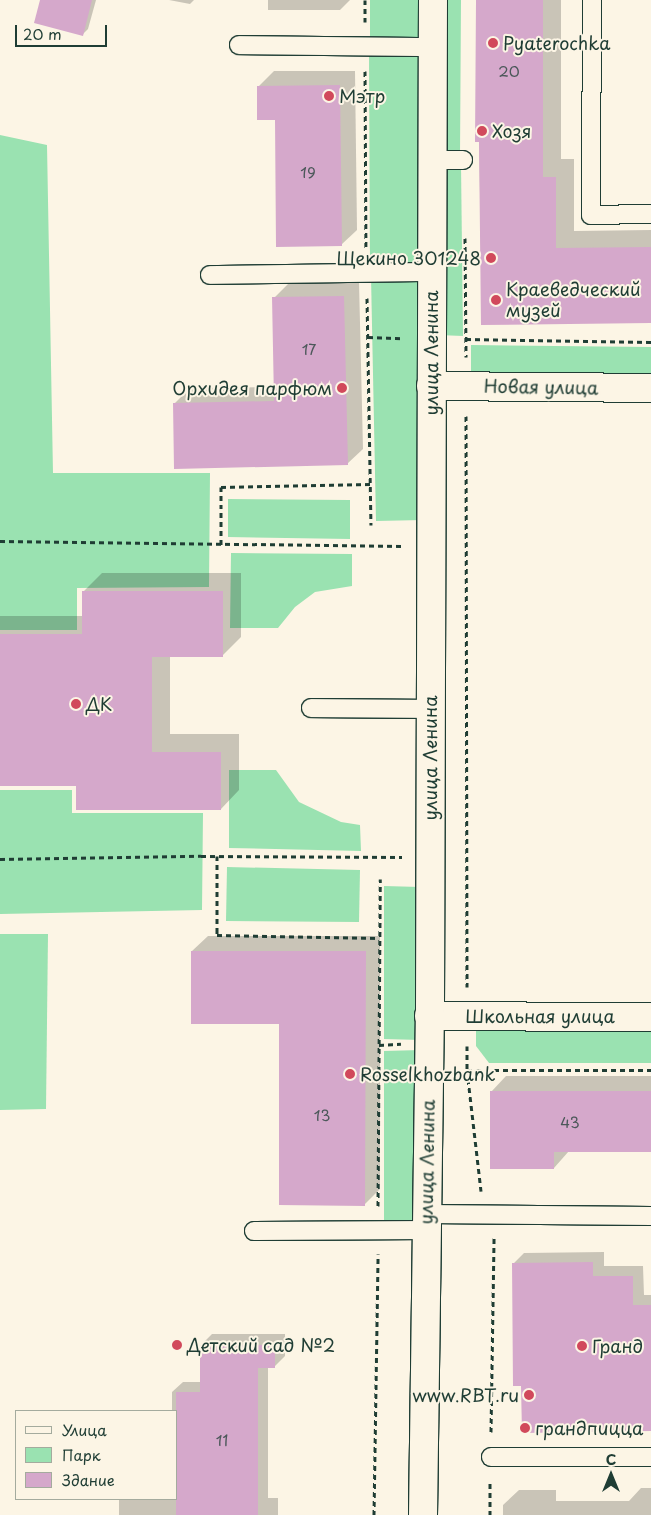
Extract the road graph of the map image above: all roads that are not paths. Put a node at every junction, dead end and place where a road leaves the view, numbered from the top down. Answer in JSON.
{"nodes":[{"id":1,"x":433,"y":0,"type":"edge"},
{"id":2,"x":592,"y":0,"type":"edge"},
{"id":3,"x":238,"y":45,"type":"dead end"},
{"id":4,"x":433,"y":47,"type":"junction"},
{"id":5,"x":432,"y":160,"type":"junction"},
{"id":6,"x":463,"y":160,"type":"dead end"},
{"id":7,"x":651,"y":214,"type":"edge"},
{"id":8,"x":432,"y":272,"type":"junction"},
{"id":9,"x":210,"y":275,"type":"dead end"},
{"id":10,"x":431,"y":386,"type":"junction"},
{"id":11,"x":651,"y":388,"type":"edge"},
{"id":12,"x":311,"y":708,"type":"dead end"},
{"id":13,"x":429,"y":709,"type":"junction"},
{"id":14,"x":429,"y":1016,"type":"junction"},
{"id":15,"x":651,"y":1017,"type":"edge"},
{"id":16,"x":651,"y":1216,"type":"edge"},
{"id":17,"x":427,"y":1222,"type":"junction"},
{"id":18,"x":254,"y":1231,"type":"dead end"},
{"id":19,"x":491,"y":1457,"type":"road end"},
{"id":20,"x":651,"y":1457,"type":"edge"},
{"id":21,"x":423,"y":1515,"type":"edge"}],
"edges":[{"from":1,"to":4,"type":"street","name":"улица Ленина"},
{"from":2,"to":7,"type":"lane"},
{"from":3,"to":4,"type":"lane"},
{"from":4,"to":5,"type":"street","name":"улица Ленина"},
{"from":5,"to":6,"type":"lane"},
{"from":5,"to":8,"type":"street","name":"улица Ленина"},
{"from":8,"to":9,"type":"lane"},
{"from":8,"to":10,"type":"street","name":"улица Ленина"},
{"from":10,"to":11,"type":"street","name":"Новая улица"},
{"from":10,"to":13,"type":"street","name":"улица Ленина"},
{"from":12,"to":13,"type":"lane"},
{"from":13,"to":14,"type":"street","name":"улица Ленина"},
{"from":14,"to":15,"type":"street","name":"Школьная улица"},
{"from":14,"to":17,"type":"street","name":"улица Ленина"},
{"from":16,"to":17,"type":"lane"},
{"from":17,"to":18,"type":"lane"},
{"from":17,"to":21,"type":"street","name":"улица Ленина"},
{"from":19,"to":20,"type":"lane"}]}
